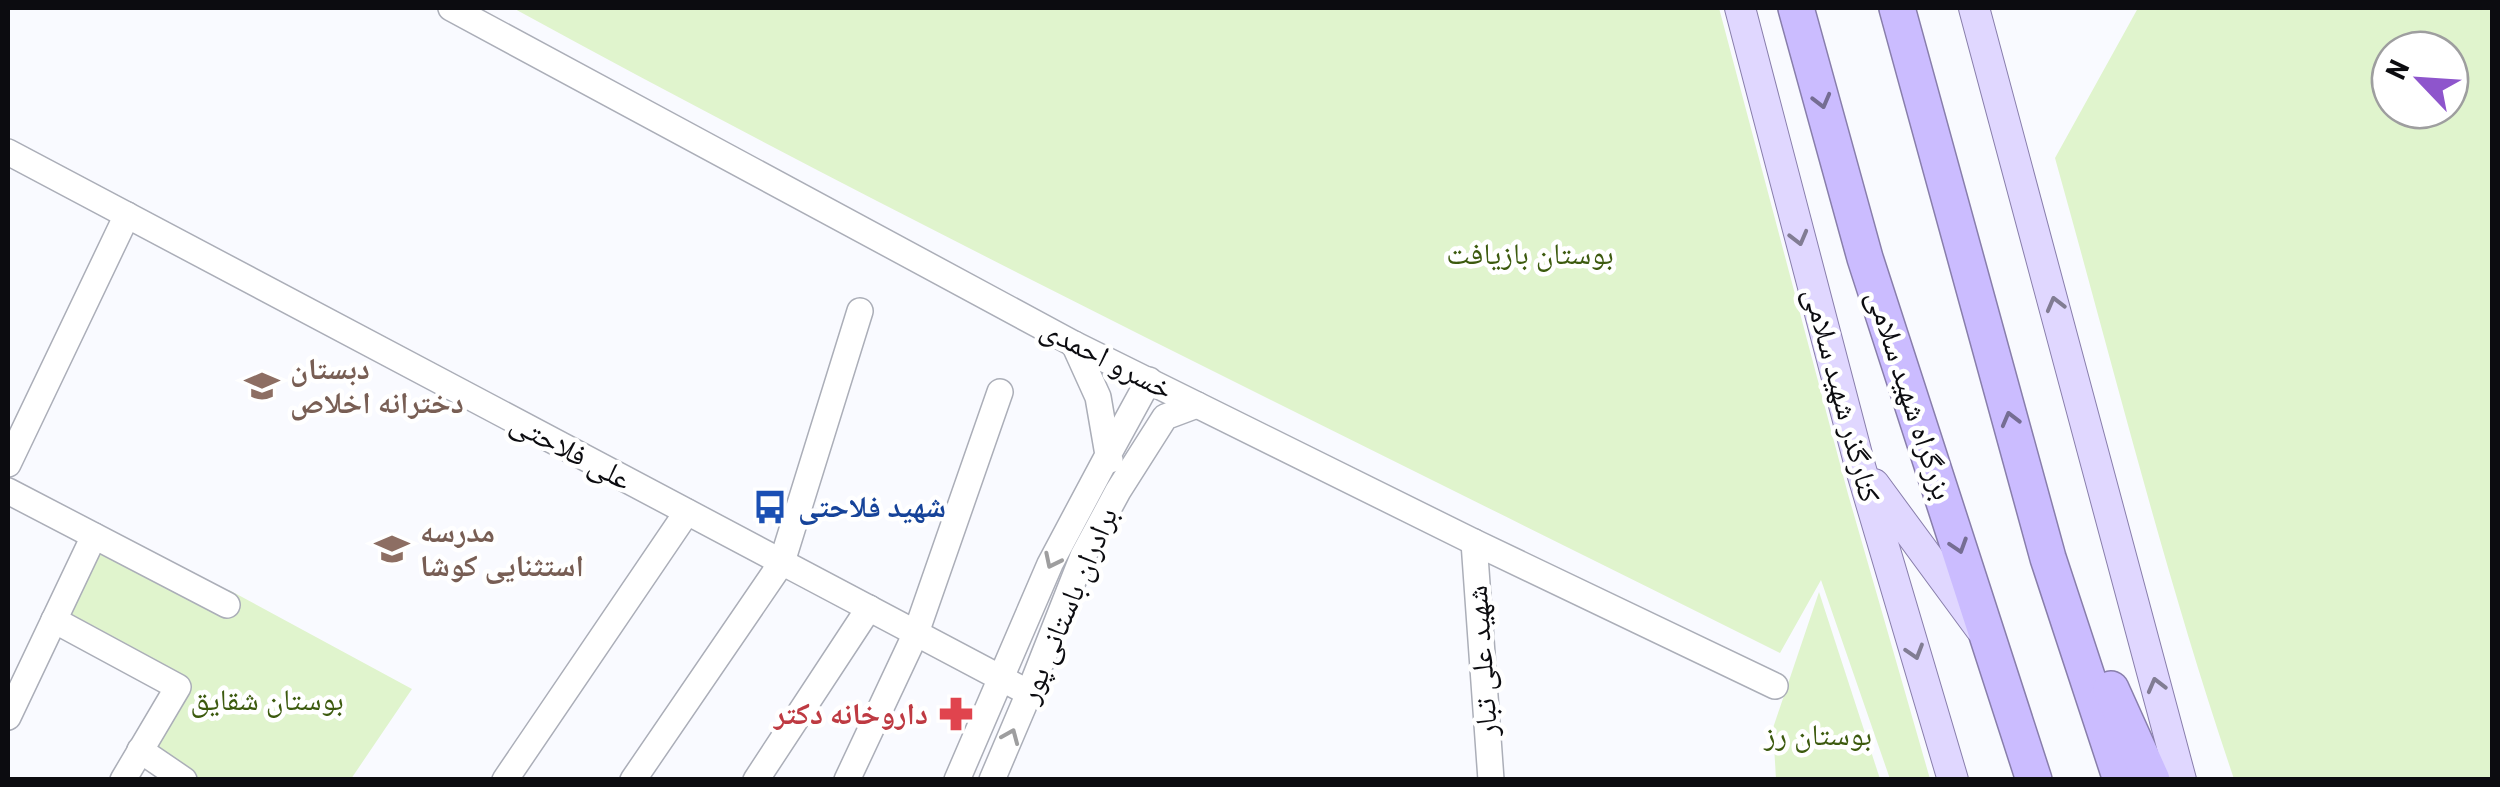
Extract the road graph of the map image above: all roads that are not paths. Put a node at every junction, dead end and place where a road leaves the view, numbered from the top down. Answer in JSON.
{"nodes":[{"id":1,"x":452,"y":8,"type":"edge"},
{"id":2,"x":1740,"y":8,"type":"edge"},
{"id":3,"x":1796,"y":8,"type":"edge"},
{"id":4,"x":1897,"y":8,"type":"edge"},
{"id":5,"x":1974,"y":8,"type":"edge"},
{"id":6,"x":9,"y":157,"type":"edge"},
{"id":7,"x":127,"y":216,"type":"junction"},
{"id":8,"x":860,"y":311,"type":"dead end"},
{"id":9,"x":1074,"y":344,"type":"junction"},
{"id":10,"x":1149,"y":380,"type":"junction"},
{"id":11,"x":1000,"y":392,"type":"dead end"},
{"id":12,"x":1197,"y":405,"type":"junction"},
{"id":13,"x":1108,"y":456,"type":"junction"},
{"id":14,"x":8,"y":464,"type":"edge"},
{"id":15,"x":1860,"y":466,"type":"junction"},
{"id":16,"x":8,"y":491,"type":"edge"},
{"id":17,"x":1118,"y":492,"type":"junction"},
{"id":18,"x":686,"y":512,"type":"junction"},
{"id":19,"x":94,"y":536,"type":"junction"},
{"id":20,"x":1474,"y":542,"type":"junction"},
{"id":21,"x":2048,"y":558,"type":"junction"},
{"id":22,"x":782,"y":562,"type":"junction"},
{"id":23,"x":227,"y":605,"type":"dead end"},
{"id":24,"x":868,"y":608,"type":"junction"},
{"id":25,"x":54,"y":620,"type":"junction"},
{"id":26,"x":916,"y":634,"type":"junction"},
{"id":27,"x":1990,"y":641,"type":"junction"},
{"id":28,"x":1000,"y":678,"type":"junction"},
{"id":29,"x":1775,"y":686,"type":"dead end"},
{"id":30,"x":1030,"y":694,"type":"junction"},
{"id":31,"x":8,"y":718,"type":"edge"},
{"id":32,"x":140,"y":750,"type":"junction"},
{"id":33,"x":123,"y":780,"type":"edge"},
{"id":34,"x":184,"y":780,"type":"edge"},
{"id":35,"x":505,"y":780,"type":"edge"},
{"id":36,"x":633,"y":780,"type":"edge"},
{"id":37,"x":756,"y":780,"type":"edge"},
{"id":38,"x":847,"y":780,"type":"edge"},
{"id":39,"x":957,"y":780,"type":"edge"},
{"id":40,"x":992,"y":780,"type":"edge"},
{"id":41,"x":1490,"y":780,"type":"edge"},
{"id":42,"x":1953,"y":780,"type":"edge"},
{"id":43,"x":2034,"y":780,"type":"edge"},
{"id":44,"x":2121,"y":780,"type":"edge"},
{"id":45,"x":2152,"y":780,"type":"edge"},
{"id":46,"x":2181,"y":780,"type":"edge"}],
"edges":[{"from":1,"to":9,"type":"street","name":"خسرو احمدی"},
{"from":2,"to":15,"type":"main road","name":"کنارگذر شهید سلامی","one_way":true},
{"from":3,"to":27,"type":"highway","name":"بزرگراه شهید سلامی","one_way":true},
{"from":21,"to":4,"type":"highway","one_way":true},
{"from":46,"to":5,"type":"main road","one_way":true},
{"from":6,"to":7,"type":"street","name":"علی فلاحتی"},
{"from":7,"to":14,"type":"street"},
{"from":7,"to":18,"type":"street","name":"علی فلاحتی"},
{"from":8,"to":22,"type":"street"},
{"from":9,"to":10,"type":"street","name":"خسرو احمدی"},
{"from":9,"to":13,"type":"street"},
{"from":10,"to":12,"type":"street","name":"خسرو احمدی"},
{"from":10,"to":13,"type":"street","name":"برادران باستانی پور"},
{"from":11,"to":26,"type":"street"},
{"from":12,"to":17,"type":"street","name":"برادران باستانی پور"},
{"from":12,"to":20,"type":"street","name":"خسرو احمدی"},
{"from":13,"to":17,"type":"street"},
{"from":13,"to":28,"type":"street","name":"برادران باستانی پور","one_way":true},
{"from":15,"to":27,"type":"main road"},
{"from":15,"to":42,"type":"main road","name":"کنارگذر شهید سلامی","one_way":true},
{"from":16,"to":19,"type":"street"},
{"from":17,"to":30,"type":"street","name":"برادران باستانی پور"},
{"from":18,"to":22,"type":"street","name":"علی فلاحتی"},
{"from":18,"to":35,"type":"street"},
{"from":19,"to":23,"type":"street"},
{"from":19,"to":25,"type":"street"},
{"from":20,"to":29,"type":"street","name":"خسرو احمدی"},
{"from":20,"to":41,"type":"street","name":"شهید علی تبار"},
{"from":21,"to":44,"type":"highway"},
{"from":21,"to":45,"type":"highway"},
{"from":22,"to":24,"type":"street","name":"علی فلاحتی"},
{"from":22,"to":36,"type":"street"},
{"from":24,"to":26,"type":"street","name":"علی فلاحتی"},
{"from":24,"to":37,"type":"street"},
{"from":25,"to":31,"type":"street"},
{"from":25,"to":32,"type":"street"},
{"from":26,"to":28,"type":"street","name":"علی فلاحتی"},
{"from":26,"to":38,"type":"street"},
{"from":27,"to":43,"type":"highway","name":"بزرگراه شهید سلامی"},
{"from":28,"to":30,"type":"street","name":"علی فلاحتی"},
{"from":28,"to":39,"type":"street","name":"برادران باستانی پور"},
{"from":40,"to":30,"type":"street","name":"برادران باستانی پور","one_way":true},
{"from":32,"to":33,"type":"street"},
{"from":32,"to":34,"type":"street"}]}
